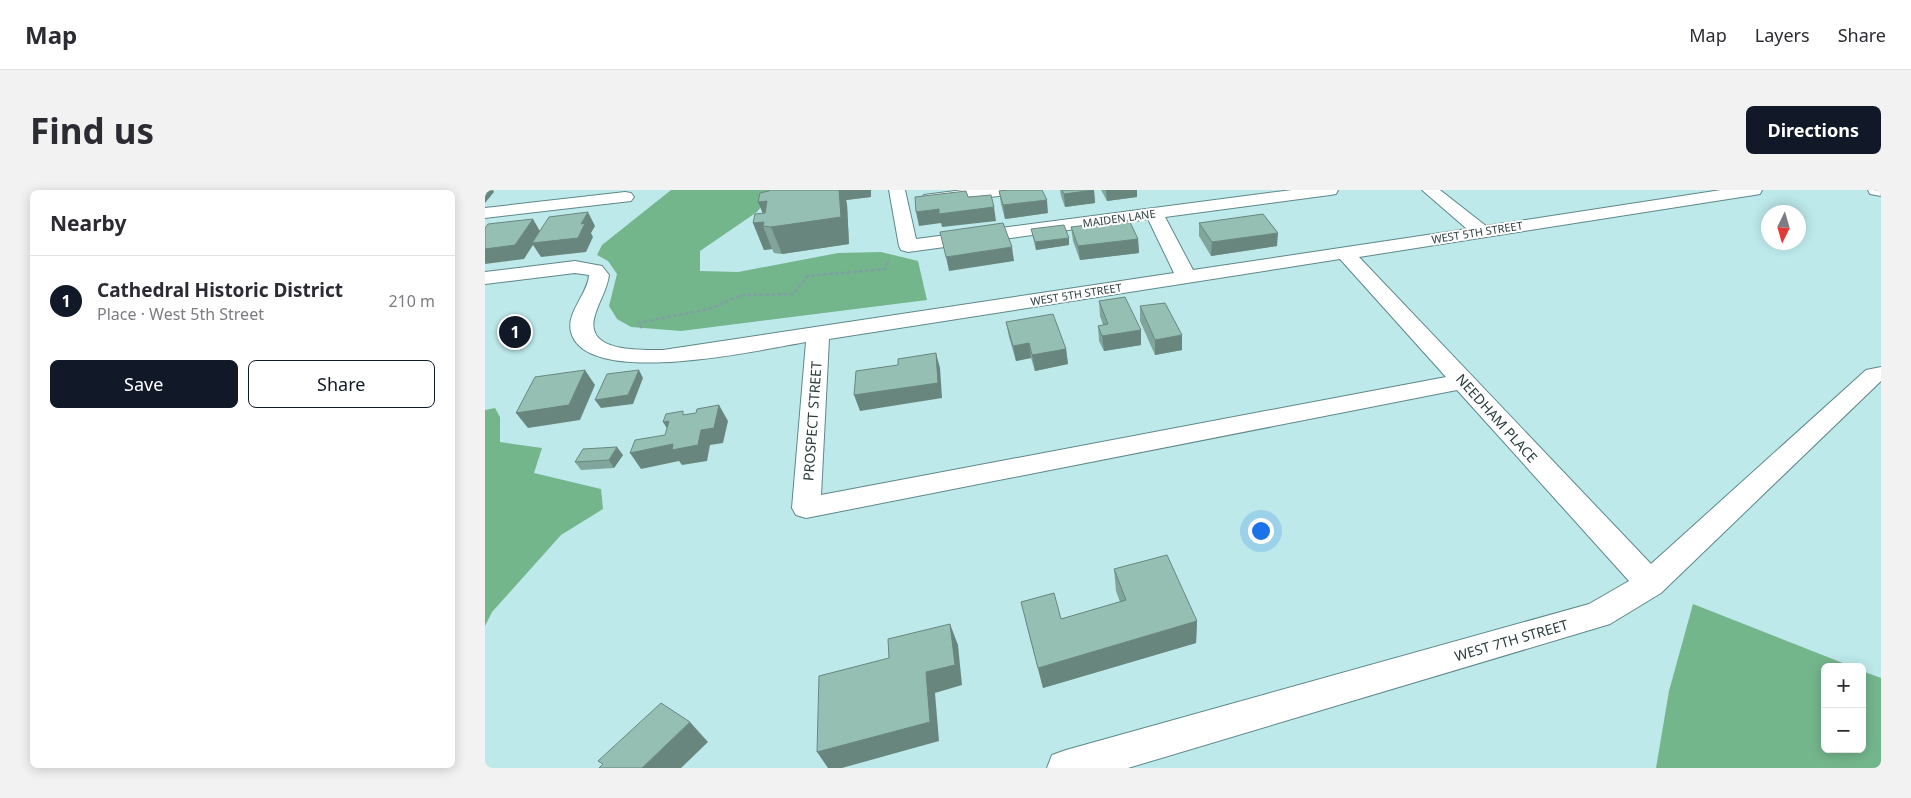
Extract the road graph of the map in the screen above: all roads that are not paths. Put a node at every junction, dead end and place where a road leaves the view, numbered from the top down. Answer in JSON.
{"nodes":[{"id":1,"x":1007,"y":190,"type":"edge"},
{"id":2,"x":1330,"y":190,"type":"edge"},
{"id":3,"x":1430,"y":190,"type":"edge"},
{"id":4,"x":1658,"y":190,"type":"edge"},
{"id":5,"x":1754,"y":190,"type":"edge"},
{"id":6,"x":1875,"y":190,"type":"edge"},
{"id":7,"x":1881,"y":192,"type":"edge"},
{"id":8,"x":625,"y":197,"type":"dead end"},
{"id":9,"x":898,"y":197,"type":"edge"},
{"id":10,"x":1676,"y":201,"type":"junction"},
{"id":11,"x":485,"y":213,"type":"edge"},
{"id":12,"x":1154,"y":213,"type":"junction"},
{"id":13,"x":1481,"y":231,"type":"junction"},
{"id":14,"x":1344,"y":252,"type":"junction"},
{"id":15,"x":1185,"y":277,"type":"junction"},
{"id":16,"x":485,"y":278,"type":"edge"},
{"id":17,"x":817,"y":334,"type":"junction"},
{"id":18,"x":1881,"y":374,"type":"edge"},
{"id":19,"x":1464,"y":381,"type":"junction"},
{"id":20,"x":1650,"y":584,"type":"junction"},
{"id":21,"x":1066,"y":768,"type":"edge"}],
"edges":[{"from":1,"to":9,"type":"street"},
{"from":2,"to":12,"type":"street","name":"MAIDEN LANE"},
{"from":3,"to":13,"type":"street"},
{"from":4,"to":10,"type":"street"},
{"from":5,"to":10,"type":"street","name":"WEST 5TH STREET"},
{"from":6,"to":7,"type":"street"},
{"from":8,"to":11,"type":"street"},
{"from":9,"to":12,"type":"street","name":"MAIDEN LANE"},
{"from":10,"to":13,"type":"street","name":"WEST 5TH STREET"},
{"from":12,"to":15,"type":"street"},
{"from":13,"to":14,"type":"street","name":"WEST 5TH STREET"},
{"from":14,"to":15,"type":"street","name":"WEST 5TH STREET"},
{"from":14,"to":19,"type":"street","name":"NEEDHAM PLACE"},
{"from":15,"to":17,"type":"street","name":"WEST 5TH STREET"},
{"from":16,"to":17,"type":"street","name":"WEST 5TH STREET"},
{"from":17,"to":19,"type":"street","name":"PROSPECT STREET"},
{"from":18,"to":20,"type":"street","name":"WEST 7TH STREET"},
{"from":19,"to":20,"type":"street","name":"NEEDHAM PLACE"},
{"from":20,"to":21,"type":"street","name":"WEST 7TH STREET"}]}
